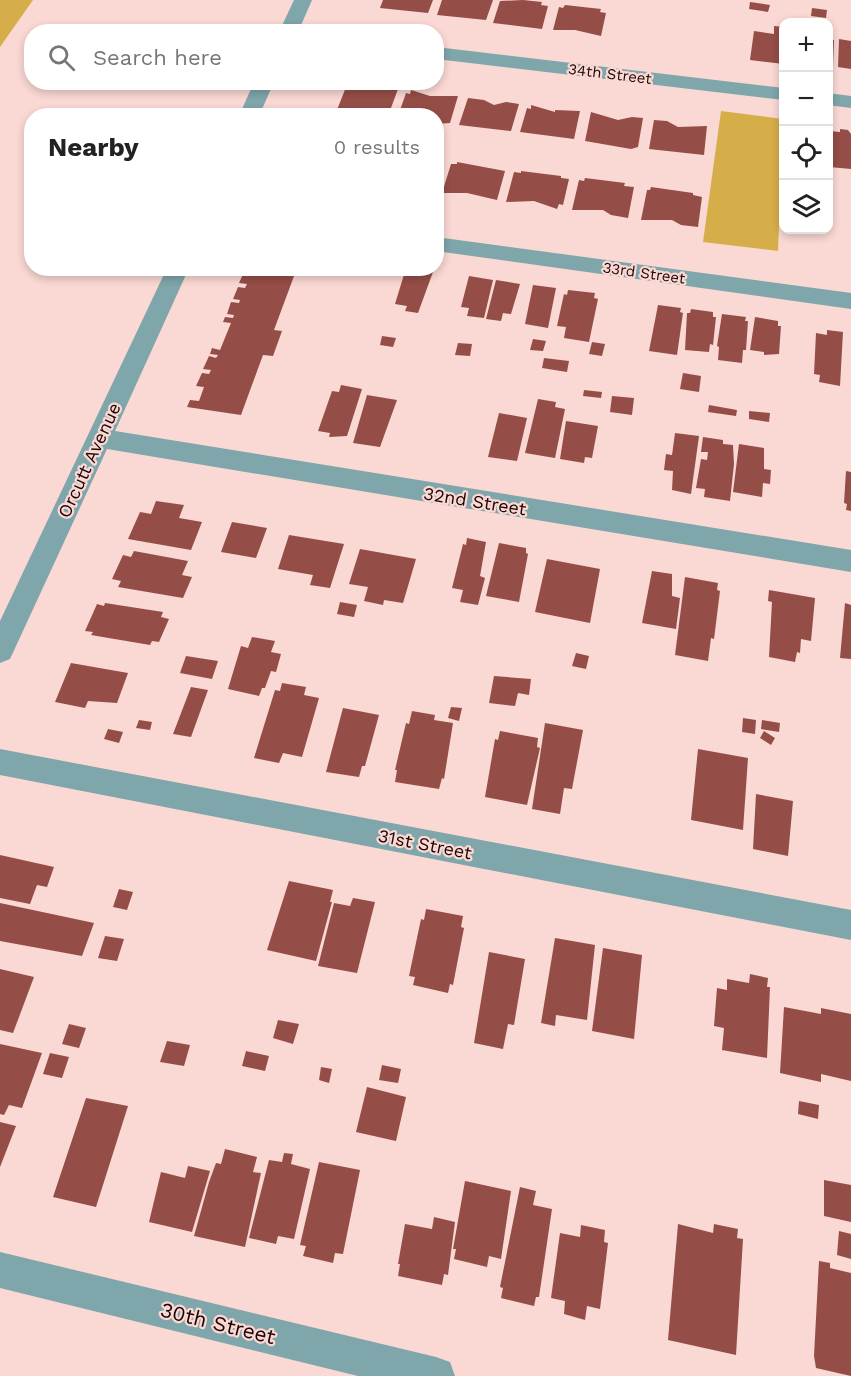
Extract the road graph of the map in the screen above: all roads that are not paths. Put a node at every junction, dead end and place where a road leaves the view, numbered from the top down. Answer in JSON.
{"nodes":[{"id":1,"x":303,"y":0,"type":"edge"},
{"id":2,"x":292,"y":24,"type":"edge"},
{"id":3,"x":444,"y":54,"type":"edge"},
{"id":4,"x":260,"y":90,"type":"edge"},
{"id":5,"x":779,"y":94,"type":"edge"},
{"id":6,"x":833,"y":100,"type":"edge"},
{"id":7,"x":851,"y":102,"type":"edge"},
{"id":8,"x":253,"y":108,"type":"edge"},
{"id":9,"x":444,"y":245,"type":"edge"},
{"id":10,"x":174,"y":276,"type":"edge"},
{"id":11,"x":851,"y":301,"type":"edge"},
{"id":12,"x":99,"y":438,"type":"junction"},
{"id":13,"x":851,"y":561,"type":"edge"},
{"id":14,"x":0,"y":651,"type":"edge"},
{"id":15,"x":0,"y":762,"type":"edge"},
{"id":16,"x":851,"y":925,"type":"edge"},
{"id":17,"x":0,"y":1270,"type":"edge"},
{"id":18,"x":436,"y":1376,"type":"edge"}],
"edges":[{"from":1,"to":2,"type":"street"},
{"from":3,"to":5,"type":"street","name":"34th Street"},
{"from":4,"to":8,"type":"street"},
{"from":6,"to":7,"type":"street"},
{"from":9,"to":11,"type":"street","name":"33rd Street"},
{"from":10,"to":12,"type":"street","name":"Orcutt Avenue"},
{"from":12,"to":13,"type":"street","name":"32nd Street"},
{"from":12,"to":14,"type":"street","name":"Orcutt Avenue"},
{"from":15,"to":16,"type":"street","name":"31st Street"},
{"from":17,"to":18,"type":"street","name":"30th Street"}]}
